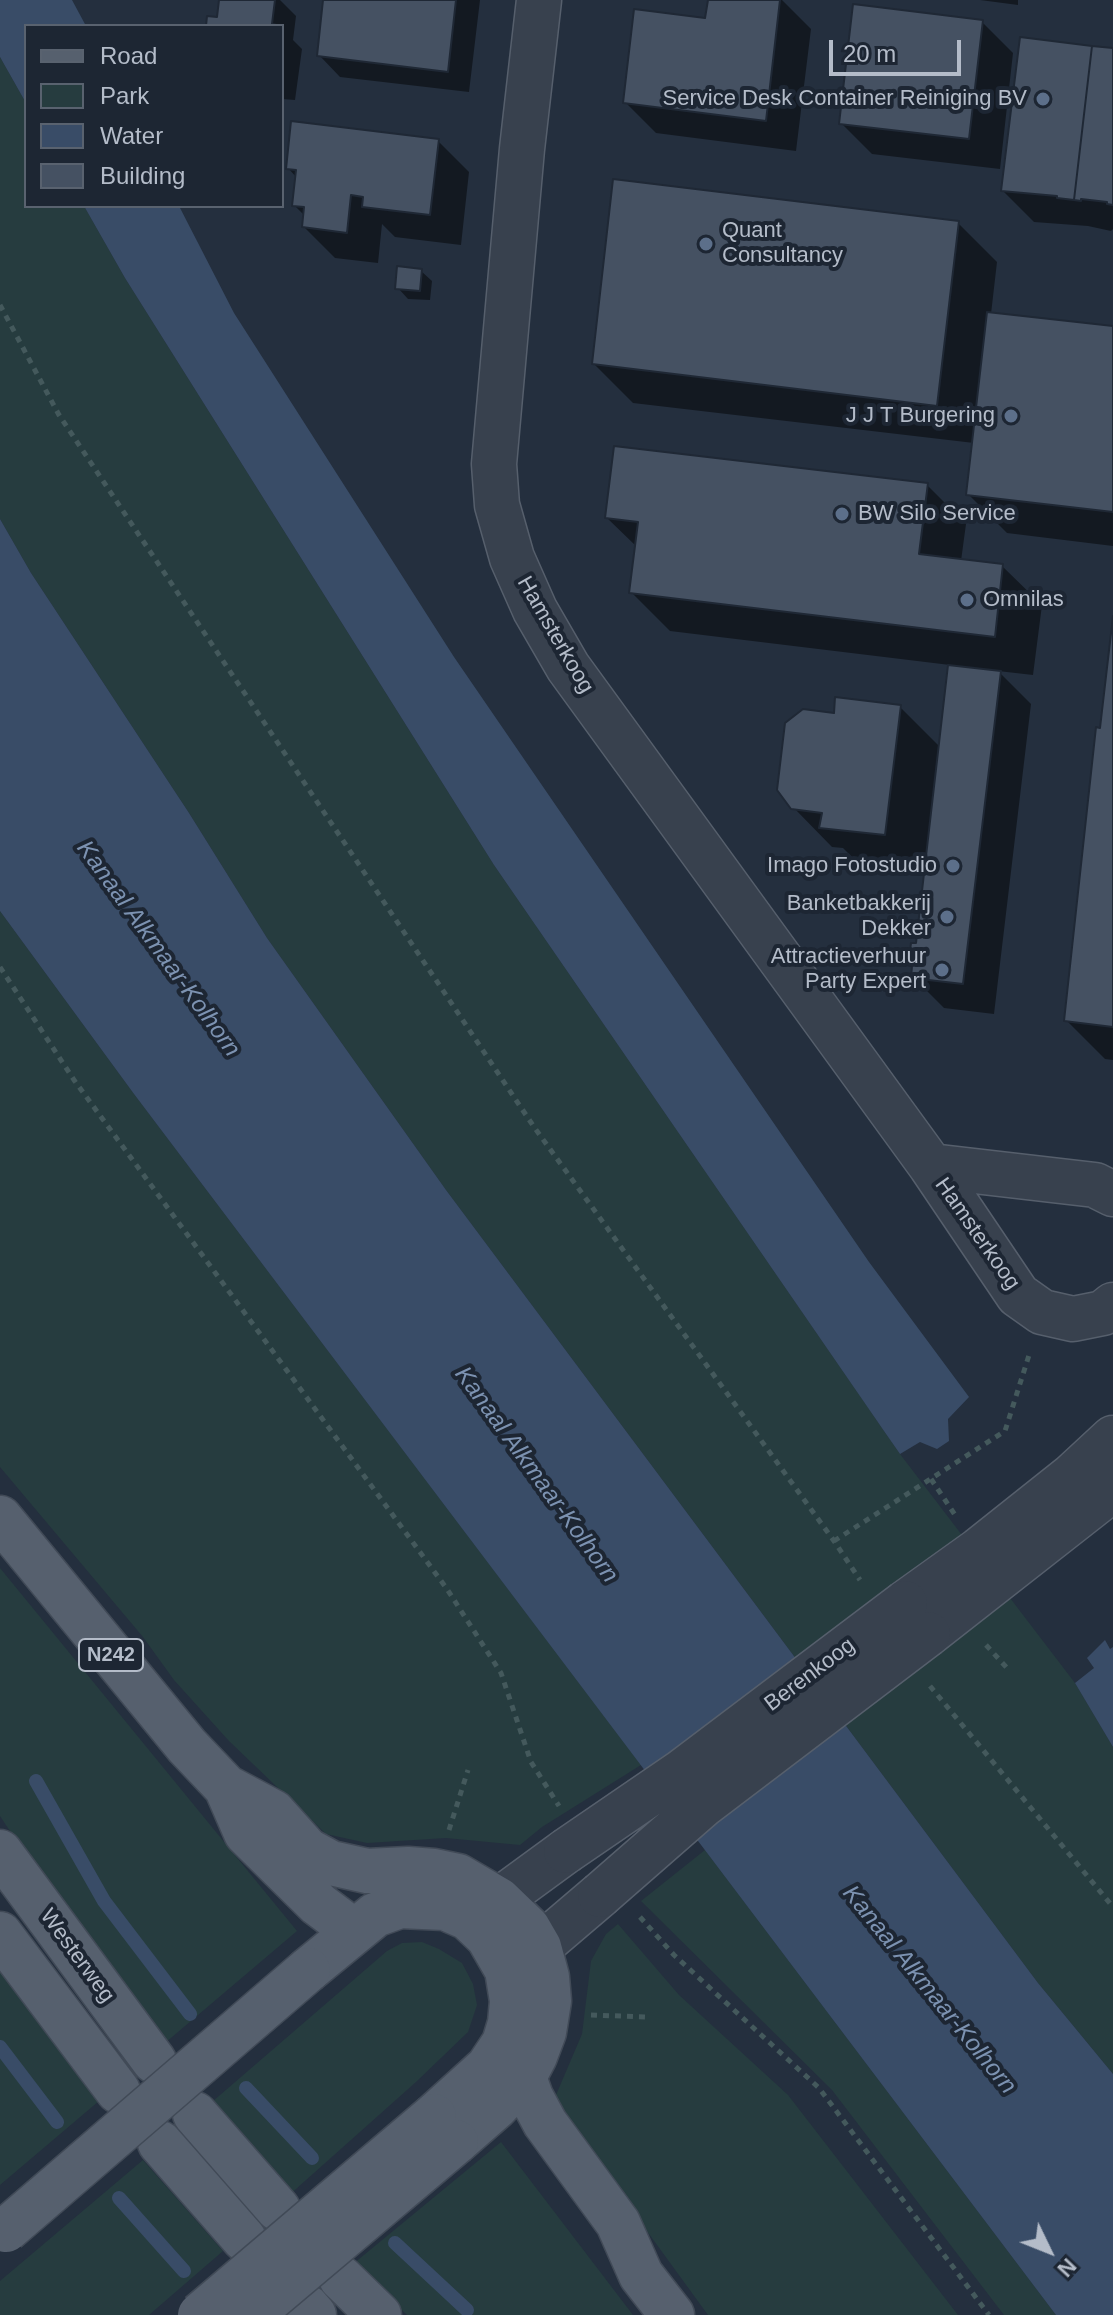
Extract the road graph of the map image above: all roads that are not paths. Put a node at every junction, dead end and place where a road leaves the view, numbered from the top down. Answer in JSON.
{"nodes":[{"id":1,"x":539,"y":0,"type":"edge"},
{"id":2,"x":931,"y":1166,"type":"junction"},
{"id":3,"x":1113,"y":1194,"type":"edge"},
{"id":4,"x":1113,"y":1305,"type":"edge"},
{"id":5,"x":1113,"y":1438,"type":"edge"},
{"id":6,"x":1113,"y":1489,"type":"edge"},
{"id":7,"x":0,"y":1518,"type":"edge"},
{"id":8,"x":900,"y":1609,"type":"junction"},
{"id":9,"x":226,"y":1787,"type":"junction"},
{"id":10,"x":0,"y":1852,"type":"edge"},
{"id":11,"x":484,"y":1909,"type":"junction"},
{"id":12,"x":354,"y":1931,"type":"junction"},
{"id":13,"x":0,"y":1934,"type":"edge"},
{"id":14,"x":539,"y":1947,"type":"junction"},
{"id":15,"x":154,"y":2061,"type":"dead end"},
{"id":16,"x":503,"y":2084,"type":"junction"},
{"id":17,"x":118,"y":2091,"type":"dead end"},
{"id":18,"x":195,"y":2114,"type":"dead end"},
{"id":19,"x":445,"y":2129,"type":"junction"},
{"id":20,"x":160,"y":2143,"type":"dead end"},
{"id":21,"x":278,"y":2209,"type":"dead end"},
{"id":22,"x":3,"y":2233,"type":"edge"},
{"id":23,"x":244,"y":2239,"type":"dead end"},
{"id":24,"x":341,"y":2278,"type":"dead end"},
{"id":25,"x":200,"y":2315,"type":"edge"},
{"id":26,"x":251,"y":2315,"type":"edge"},
{"id":27,"x":379,"y":2315,"type":"edge"},
{"id":28,"x":672,"y":2315,"type":"edge"}],
"edges":[{"from":1,"to":2,"type":"street","name":"Hamsterkoog"},
{"from":2,"to":3,"type":"street","name":"Hamsterkoog"},
{"from":2,"to":4,"type":"street","name":"Hamsterkoog"},
{"from":5,"to":8,"type":"street","name":"Berenkoog"},
{"from":6,"to":8,"type":"street","name":"Berenkoog"},
{"from":7,"to":9,"type":"main road","number":"N242"},
{"from":8,"to":11,"type":"street","name":"Berenkoog","bridge":true},
{"from":8,"to":14,"type":"street","name":"Berenkoog","bridge":true},
{"from":9,"to":11,"type":"main road","number":"N242"},
{"from":9,"to":12,"type":"main road","number":"N242"},
{"from":10,"to":15,"type":"main road","name":"Westerweg"},
{"from":11,"to":12,"type":"main road"},
{"from":11,"to":14,"type":"main road"},
{"from":11,"to":16,"type":"main road"},
{"from":12,"to":22,"type":"main road","bridge":true},
{"from":13,"to":17,"type":"main road"},
{"from":14,"to":16,"type":"main road"},
{"from":16,"to":19,"type":"main road"},
{"from":16,"to":28,"type":"main road"},
{"from":18,"to":21,"type":"main road"},
{"from":19,"to":25,"type":"main road","bridge":true},
{"from":19,"to":26,"type":"main road","bridge":true},
{"from":20,"to":23,"type":"main road"},
{"from":24,"to":27,"type":"main road"}]}
